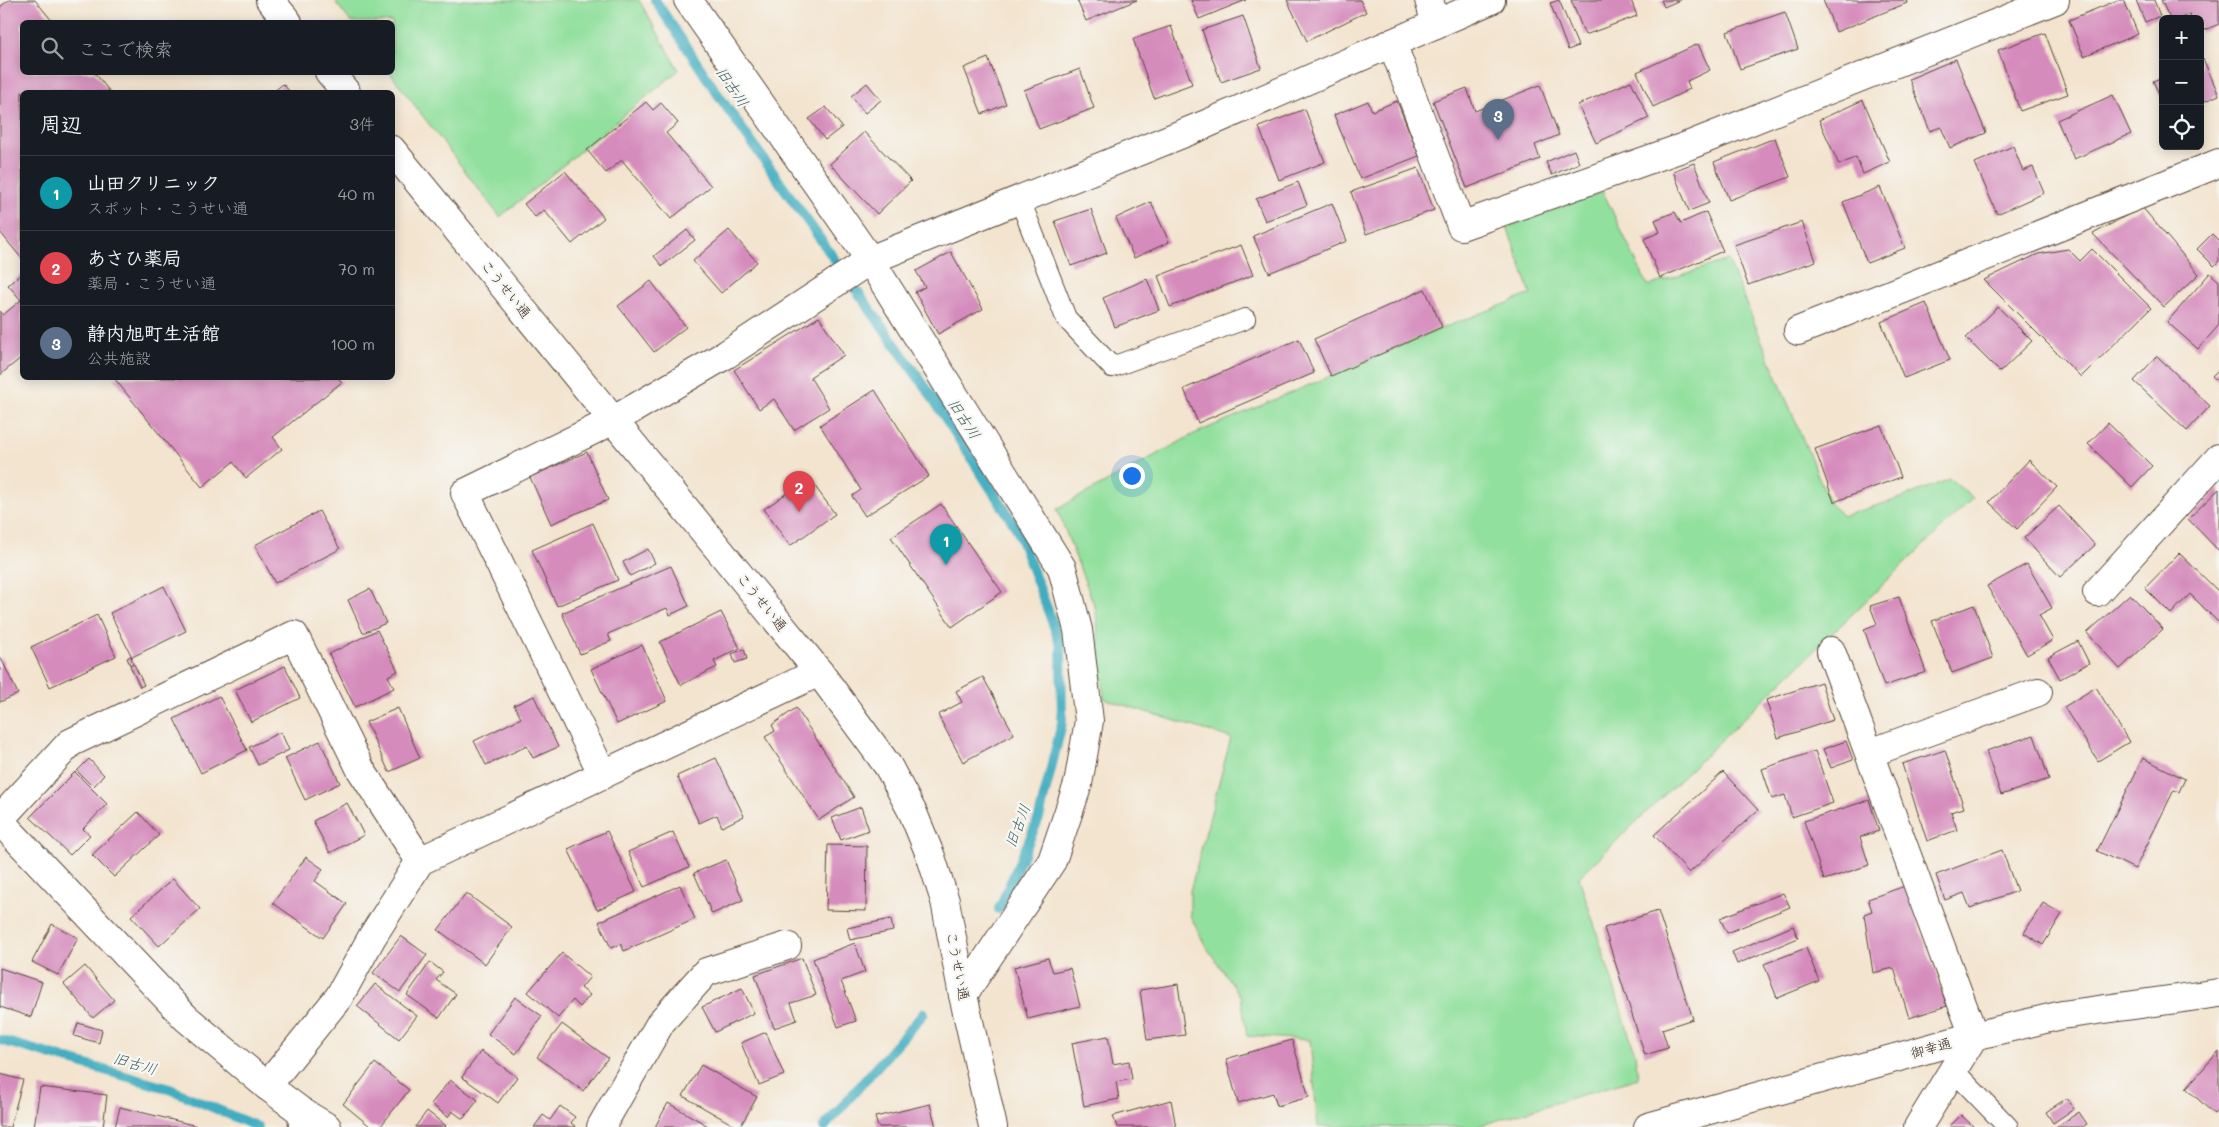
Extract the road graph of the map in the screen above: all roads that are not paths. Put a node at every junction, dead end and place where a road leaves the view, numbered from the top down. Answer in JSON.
{"nodes":[{"id":1,"x":688,"y":0,"type":"edge"},
{"id":2,"x":1491,"y":0,"type":"edge"},
{"id":3,"x":2055,"y":0,"type":"edge"},
{"id":4,"x":1432,"y":12,"type":"edge"},
{"id":5,"x":1392,"y":42,"type":"junction"},
{"id":6,"x":332,"y":75,"type":"edge"},
{"id":7,"x":344,"y":90,"type":"edge"},
{"id":8,"x":395,"y":154,"type":"edge"},
{"id":9,"x":2219,"y":163,"type":"edge"},
{"id":10,"x":1020,"y":200,"type":"junction"},
{"id":11,"x":863,"y":264,"type":"junction"},
{"id":12,"x":1246,"y":319,"type":"dead end"},
{"id":13,"x":1798,"y":331,"type":"dead end"},
{"id":14,"x":614,"y":420,"type":"junction"},
{"id":15,"x":2219,"y":458,"type":"edge"},
{"id":16,"x":2097,"y":592,"type":"dead end"},
{"id":17,"x":1831,"y":651,"type":"dead end"},
{"id":18,"x":819,"y":672,"type":"junction"},
{"id":19,"x":2038,"y":692,"type":"dead end"},
{"id":20,"x":1870,"y":753,"type":"junction"},
{"id":21,"x":603,"y":775,"type":"junction"},
{"id":22,"x":0,"y":820,"type":"edge"},
{"id":23,"x":420,"y":861,"type":"junction"},
{"id":24,"x":787,"y":946,"type":"dead end"},
{"id":25,"x":2219,"y":993,"type":"edge"},
{"id":26,"x":963,"y":995,"type":"junction"},
{"id":27,"x":1974,"y":1036,"type":"junction"},
{"id":28,"x":1953,"y":1070,"type":"junction"},
{"id":29,"x":267,"y":1086,"type":"junction"},
{"id":30,"x":309,"y":1122,"type":"edge"},
{"id":31,"x":601,"y":1127,"type":"edge"},
{"id":32,"x":993,"y":1127,"type":"edge"},
{"id":33,"x":1648,"y":1127,"type":"edge"},
{"id":34,"x":1918,"y":1127,"type":"edge"},
{"id":35,"x":2008,"y":1127,"type":"edge"}],
"edges":[{"from":1,"to":11,"type":"street"},
{"from":2,"to":4,"type":"street"},
{"from":3,"to":5,"type":"street"},
{"from":4,"to":5,"type":"street"},
{"from":5,"to":10,"type":"street"},
{"from":6,"to":7,"type":"street"},
{"from":8,"to":14,"type":"street","name":"こうせい通"},
{"from":9,"to":13,"type":"street"},
{"from":10,"to":11,"type":"street"},
{"from":10,"to":12,"type":"lane"},
{"from":11,"to":14,"type":"street"},
{"from":11,"to":26,"type":"street"},
{"from":14,"to":18,"type":"street","name":"こうせい通"},
{"from":14,"to":21,"type":"street"},
{"from":15,"to":16,"type":"street"},
{"from":17,"to":20,"type":"street"},
{"from":18,"to":21,"type":"street"},
{"from":18,"to":26,"type":"street","name":"こうせい通"},
{"from":19,"to":20,"type":"street"},
{"from":20,"to":27,"type":"street"},
{"from":21,"to":23,"type":"street"},
{"from":22,"to":23,"type":"street"},
{"from":22,"to":29,"type":"street"},
{"from":23,"to":29,"type":"street"},
{"from":24,"to":31,"type":"street"},
{"from":25,"to":27,"type":"street","name":"御幸通"},
{"from":26,"to":32,"type":"street","name":"こうせい通"},
{"from":27,"to":28,"type":"street"},
{"from":27,"to":33,"type":"street","name":"御幸通"},
{"from":28,"to":34,"type":"street"},
{"from":28,"to":35,"type":"lane"},
{"from":29,"to":30,"type":"street"}]}
